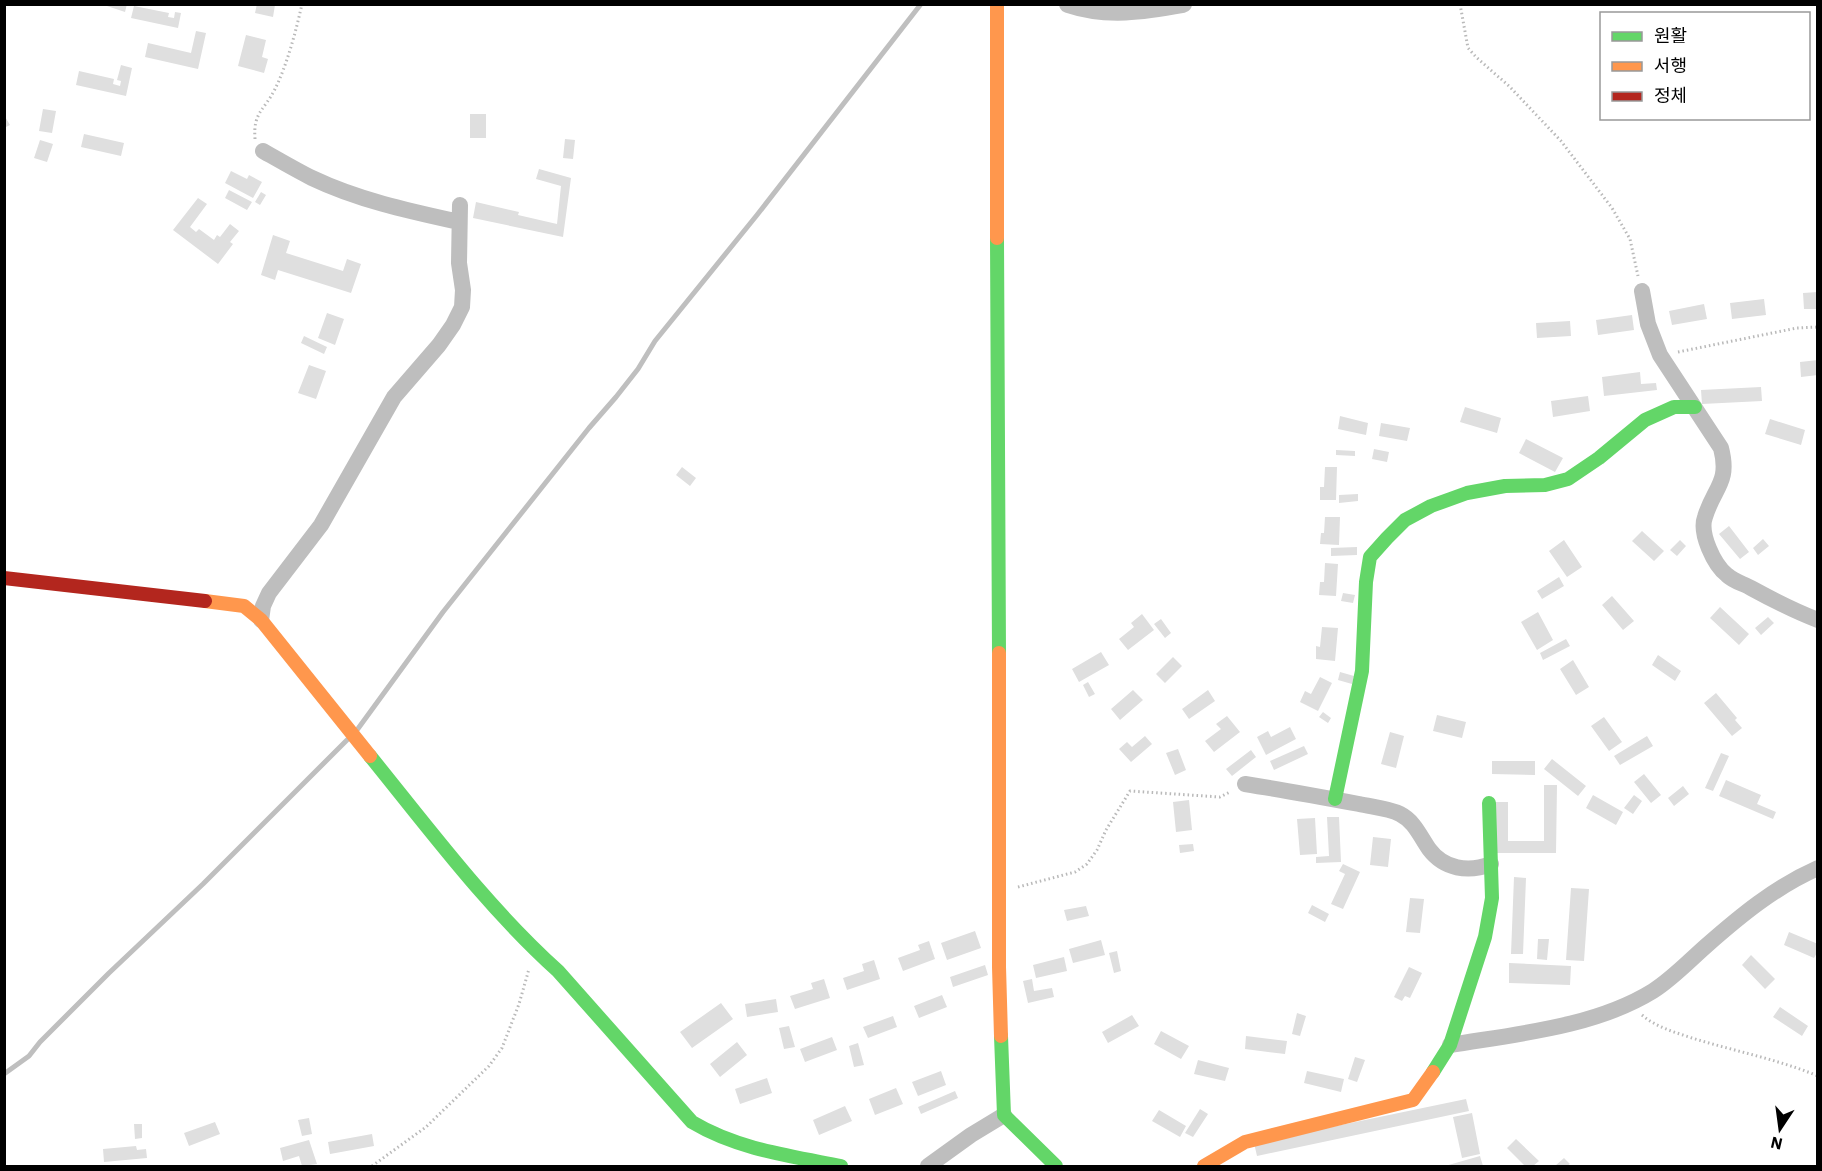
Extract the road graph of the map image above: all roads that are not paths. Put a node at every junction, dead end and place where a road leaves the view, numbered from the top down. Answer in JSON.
{"nodes":[{"id":1,"x":997,"y":4,"type":"edge"},
{"id":2,"x":263,"y":152,"type":"road end"},
{"id":3,"x":1642,"y":291,"type":"road end"},
{"id":4,"x":1695,"y":407,"type":"junction"},
{"id":5,"x":4,"y":578,"type":"edge"},
{"id":6,"x":261,"y":620,"type":"junction"},
{"id":7,"x":1818,"y":620,"type":"edge"},
{"id":8,"x":1245,"y":784,"type":"road end"},
{"id":9,"x":1335,"y":799,"type":"junction"},
{"id":10,"x":1489,"y":803,"type":"dead end"},
{"id":11,"x":1491,"y":864,"type":"junction"},
{"id":12,"x":1818,"y":868,"type":"edge"},
{"id":13,"x":1450,"y":1045,"type":"junction"},
{"id":14,"x":1005,"y":1115,"type":"junction"},
{"id":15,"x":841,"y":1167,"type":"edge"},
{"id":16,"x":928,"y":1167,"type":"edge"},
{"id":17,"x":1056,"y":1167,"type":"edge"},
{"id":18,"x":1204,"y":1167,"type":"edge"}],
"edges":[{"from":1,"to":14,"type":"street"},
{"from":2,"to":6,"type":"street"},
{"from":3,"to":4,"type":"street"},
{"from":4,"to":7,"type":"street"},
{"from":4,"to":9,"type":"street"},
{"from":5,"to":6,"type":"street"},
{"from":6,"to":15,"type":"street"},
{"from":8,"to":9,"type":"street"},
{"from":9,"to":11,"type":"street"},
{"from":10,"to":11,"type":"street"},
{"from":11,"to":13,"type":"street"},
{"from":12,"to":13,"type":"street"},
{"from":13,"to":18,"type":"street"},
{"from":14,"to":16,"type":"street"},
{"from":14,"to":17,"type":"street"}]}
